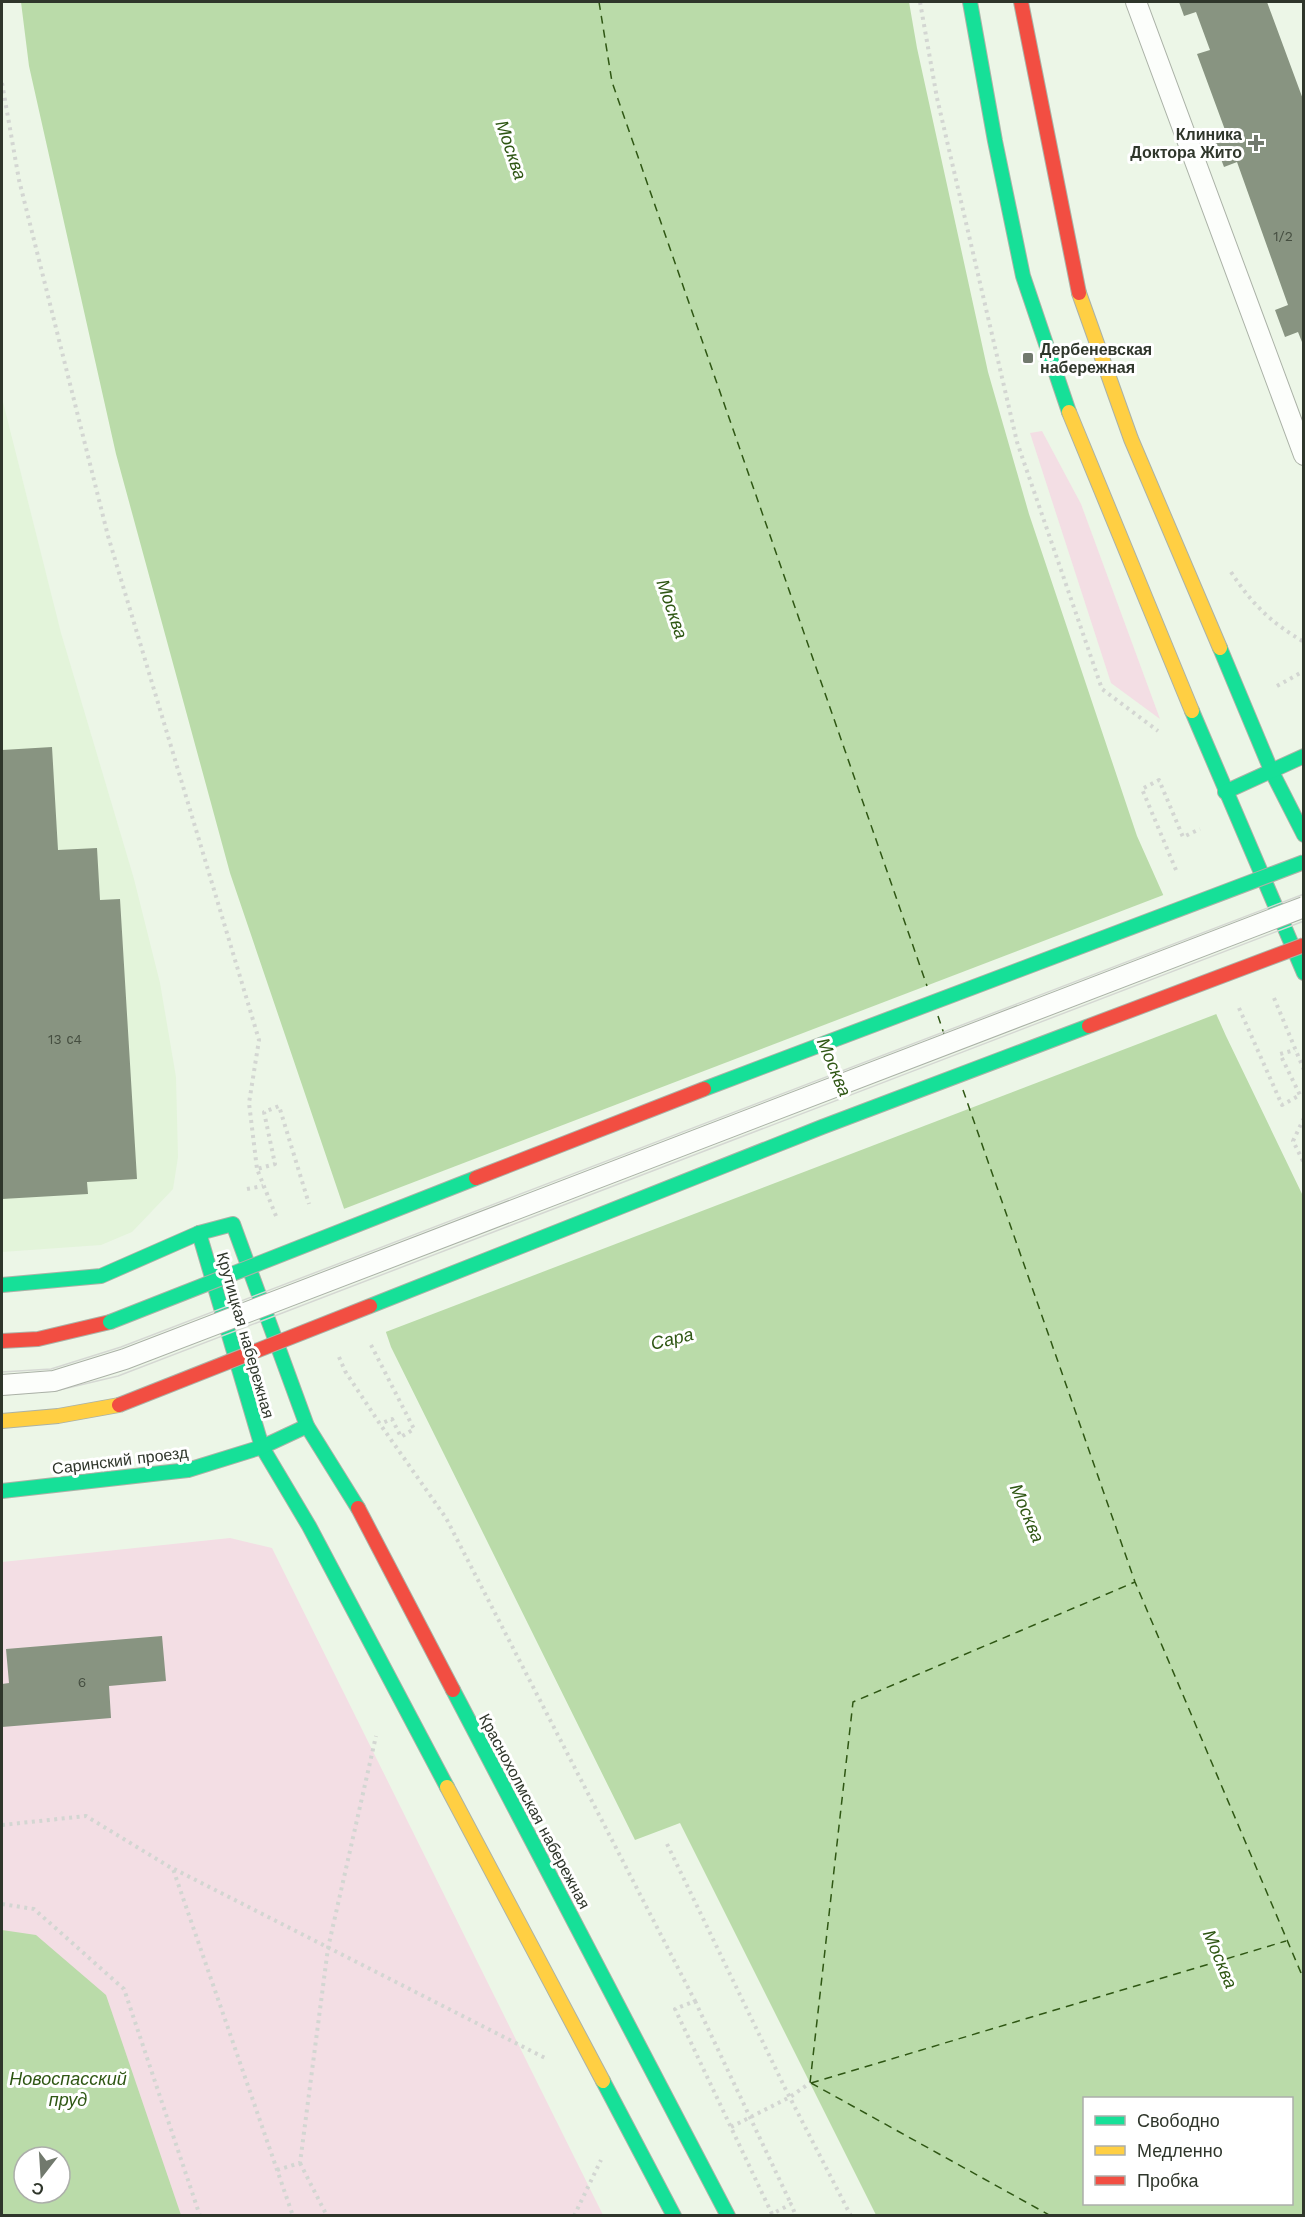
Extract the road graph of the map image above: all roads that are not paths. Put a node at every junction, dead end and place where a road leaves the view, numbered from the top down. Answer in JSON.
{"nodes":[{"id":1,"x":970,"y":2,"type":"edge"},
{"id":2,"x":1021,"y":2,"type":"edge"},
{"id":3,"x":1136,"y":2,"type":"edge"},
{"id":4,"x":1304,"y":455,"type":"edge"},
{"id":5,"x":1304,"y":756,"type":"edge"},
{"id":6,"x":1270,"y":770,"type":"junction"},
{"id":7,"x":1224,"y":792,"type":"junction"},
{"id":8,"x":1304,"y":835,"type":"edge"},
{"id":9,"x":1304,"y":862,"type":"edge"},
{"id":10,"x":1304,"y":907,"type":"edge"},
{"id":11,"x":1304,"y":945,"type":"edge"},
{"id":12,"x":1304,"y":973,"type":"edge"},
{"id":13,"x":199,"y":1233,"type":"junction"},
{"id":14,"x":2,"y":1285,"type":"edge"},
{"id":15,"x":2,"y":1341,"type":"edge"},
{"id":16,"x":2,"y":1385,"type":"edge"},
{"id":17,"x":2,"y":1421,"type":"edge"},
{"id":18,"x":307,"y":1426,"type":"junction"},
{"id":19,"x":262,"y":1447,"type":"junction"},
{"id":20,"x":2,"y":1491,"type":"edge"},
{"id":21,"x":674,"y":2216,"type":"edge"},
{"id":22,"x":728,"y":2216,"type":"edge"}],
"edges":[{"from":1,"to":7,"type":"main road"},
{"from":2,"to":6,"type":"main road"},
{"from":3,"to":4,"type":"lane"},
{"from":5,"to":6,"type":"main road"},
{"from":6,"to":7,"type":"main road"},
{"from":6,"to":8,"type":"main road"},
{"from":7,"to":12,"type":"main road"},
{"from":9,"to":15,"type":"main road","bridge":true},
{"from":10,"to":16,"type":"lane","bridge":true},
{"from":11,"to":17,"type":"main road","bridge":true},
{"from":13,"to":14,"type":"main road"},
{"from":13,"to":18,"type":"main road","name":"Крутицкая набережная"},
{"from":13,"to":19,"type":"main road","name":"Крутицкая набережная"},
{"from":18,"to":19,"type":"main road","name":"Саринский проезд"},
{"from":18,"to":22,"type":"main road","name":"Краснохолмская набережная"},
{"from":19,"to":20,"type":"main road","name":"Саринский проезд"},
{"from":19,"to":21,"type":"main road"}]}
